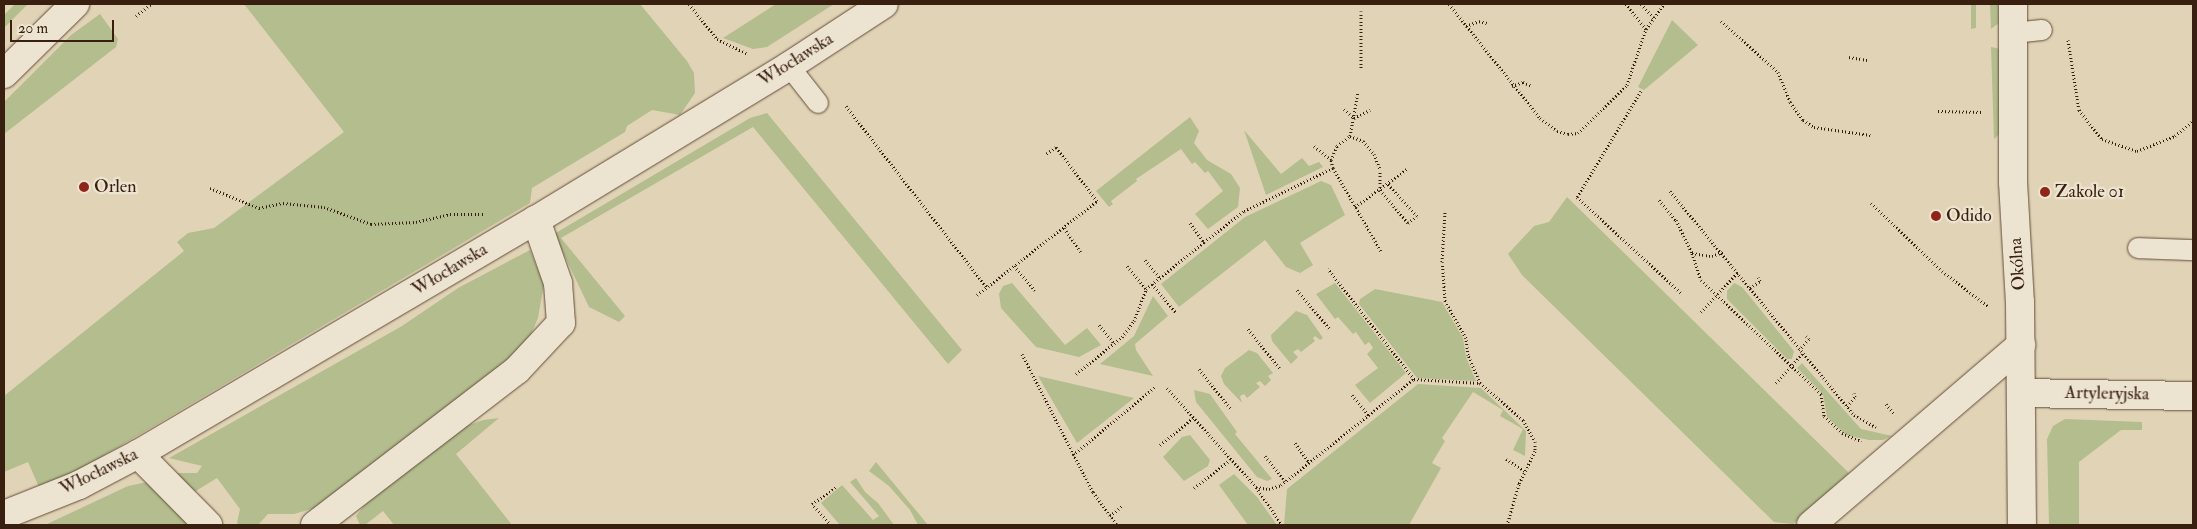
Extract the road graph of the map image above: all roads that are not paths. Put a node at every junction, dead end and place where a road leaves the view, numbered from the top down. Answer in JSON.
{"nodes":[{"id":1,"x":75,"y":4,"type":"edge"},
{"id":2,"x":884,"y":4,"type":"edge"},
{"id":3,"x":2013,"y":4,"type":"edge"},
{"id":4,"x":2042,"y":30,"type":"dead end"},
{"id":5,"x":2013,"y":34,"type":"junction"},
{"id":6,"x":783,"y":69,"type":"junction"},
{"id":7,"x":4,"y":74,"type":"edge"},
{"id":8,"x":818,"y":103,"type":"dead end"},
{"id":9,"x":525,"y":226,"type":"junction"},
{"id":10,"x":2138,"y":248,"type":"dead end"},
{"id":11,"x":2193,"y":250,"type":"edge"},
{"id":12,"x":2021,"y":345,"type":"junction"},
{"id":13,"x":2021,"y":393,"type":"junction"},
{"id":14,"x":2193,"y":396,"type":"edge"},
{"id":15,"x":138,"y":454,"type":"junction"},
{"id":16,"x":4,"y":515,"type":"edge"},
{"id":17,"x":208,"y":525,"type":"edge"},
{"id":18,"x":315,"y":525,"type":"edge"},
{"id":19,"x":1811,"y":525,"type":"edge"},
{"id":20,"x":2022,"y":525,"type":"edge"}],
"edges":[{"from":1,"to":7,"type":"street"},
{"from":2,"to":6,"type":"street","name":"Włocławska"},
{"from":3,"to":5,"type":"street","name":"Okólna"},
{"from":4,"to":5,"type":"lane"},
{"from":5,"to":12,"type":"street","name":"Okólna"},
{"from":6,"to":8,"type":"lane"},
{"from":6,"to":9,"type":"street","name":"Włocławska"},
{"from":9,"to":15,"type":"street","name":"Włocławska"},
{"from":9,"to":18,"type":"street"},
{"from":10,"to":11,"type":"lane"},
{"from":12,"to":13,"type":"street","name":"Okólna"},
{"from":12,"to":19,"type":"street"},
{"from":13,"to":14,"type":"street","name":"Artyleryjska"},
{"from":13,"to":20,"type":"street","name":"Okólna"},
{"from":15,"to":16,"type":"street","name":"Włocławska"},
{"from":15,"to":17,"type":"street"}]}
